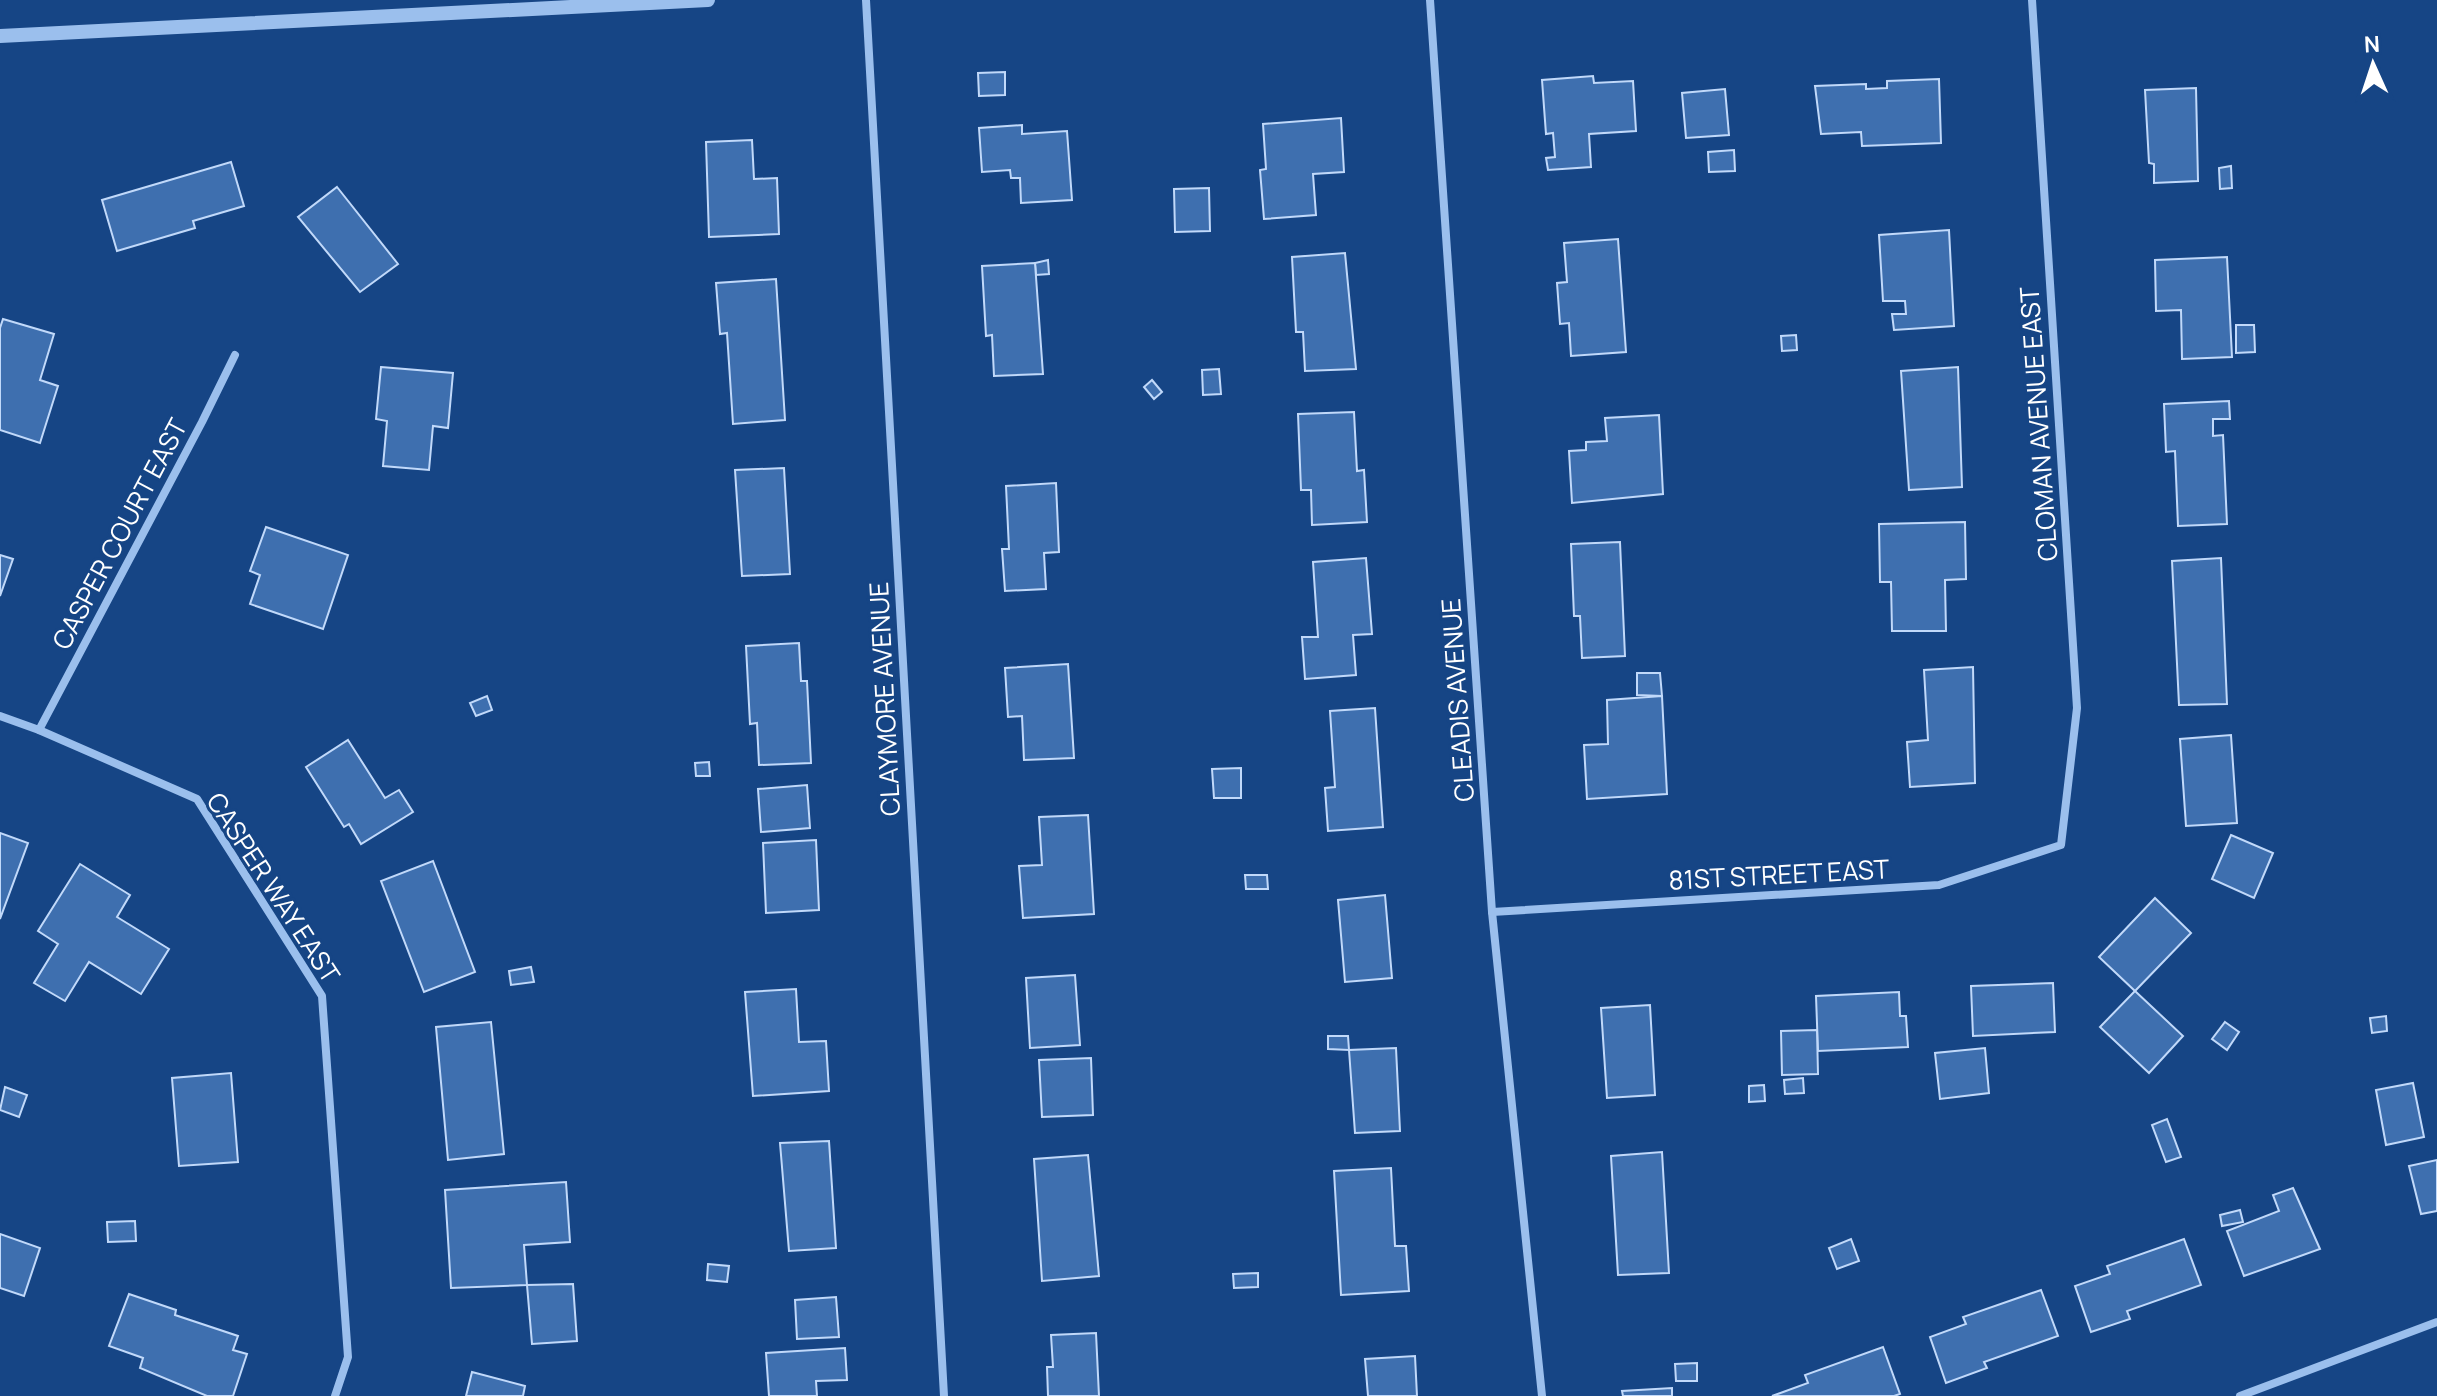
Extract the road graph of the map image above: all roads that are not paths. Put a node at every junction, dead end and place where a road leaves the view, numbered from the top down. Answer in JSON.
{"nodes":[{"id":1,"x":708,"y":0,"type":"edge"},
{"id":2,"x":866,"y":0,"type":"edge"},
{"id":3,"x":1430,"y":0,"type":"edge"},
{"id":4,"x":2032,"y":0,"type":"edge"},
{"id":5,"x":0,"y":36,"type":"edge"},
{"id":6,"x":235,"y":355,"type":"dead end"},
{"id":7,"x":0,"y":716,"type":"edge"},
{"id":8,"x":39,"y":730,"type":"junction"},
{"id":9,"x":2061,"y":845,"type":"joint"},
{"id":10,"x":1492,"y":912,"type":"junction"},
{"id":11,"x":2437,"y":1322,"type":"edge"},
{"id":12,"x":335,"y":1396,"type":"edge"},
{"id":13,"x":944,"y":1396,"type":"edge"},
{"id":14,"x":1542,"y":1396,"type":"edge"},
{"id":15,"x":2240,"y":1396,"type":"edge"}],
"edges":[{"from":1,"to":5,"type":"street"},
{"from":2,"to":13,"type":"street","name":"CLAYMORE AVENUE"},
{"from":3,"to":10,"type":"street","name":"CLEADIS AVENUE"},
{"from":4,"to":9,"type":"street","name":"CLOMAN AVENUE EAST"},
{"from":6,"to":8,"type":"street","name":"CASPER COURT EAST"},
{"from":7,"to":8,"type":"street","name":"CASPER WAY EAST"},
{"from":8,"to":12,"type":"street","name":"CASPER WAY EAST"},
{"from":9,"to":10,"type":"street","name":"81ST STREET EAST"},
{"from":10,"to":14,"type":"street","name":"CLEADIS AVENUE"},
{"from":11,"to":15,"type":"street"}]}
